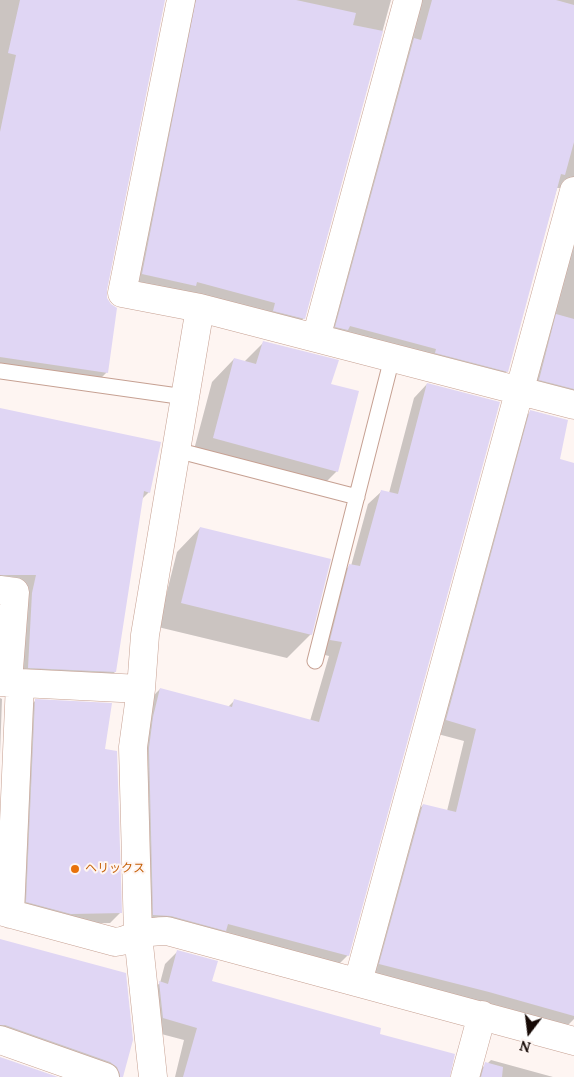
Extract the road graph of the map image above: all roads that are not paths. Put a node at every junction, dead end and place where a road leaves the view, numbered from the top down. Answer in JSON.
{"nodes":[{"id":1,"x":181,"y":0,"type":"edge"},
{"id":2,"x":408,"y":0,"type":"edge"},
{"id":3,"x":574,"y":191,"type":"edge"},
{"id":4,"x":200,"y":308,"type":"junction"},
{"id":5,"x":316,"y":338,"type":"junction"},
{"id":6,"x":392,"y":358,"type":"junction"},
{"id":7,"x":0,"y":371,"type":"edge"},
{"id":8,"x":519,"y":391,"type":"junction"},
{"id":9,"x":185,"y":397,"type":"junction"},
{"id":10,"x":574,"y":405,"type":"edge"},
{"id":11,"x":176,"y":450,"type":"junction"},
{"id":12,"x":356,"y":497,"type":"junction"},
{"id":13,"x":0,"y":590,"type":"edge"},
{"id":14,"x":315,"y":661,"type":"dead end"},
{"id":15,"x":9,"y":682,"type":"edge"},
{"id":16,"x":141,"y":689,"type":"junction"},
{"id":17,"x":5,"y":912,"type":"edge"},
{"id":18,"x":138,"y":935,"type":"junction"},
{"id":19,"x":358,"y":982,"type":"junction"},
{"id":20,"x":482,"y":1015,"type":"junction"},
{"id":21,"x":0,"y":1040,"type":"edge"},
{"id":22,"x":574,"y":1041,"type":"edge"},
{"id":23,"x":105,"y":1077,"type":"edge"},
{"id":24,"x":154,"y":1077,"type":"edge"},
{"id":25,"x":466,"y":1077,"type":"edge"}],
"edges":[{"from":1,"to":4,"type":"street"},
{"from":2,"to":5,"type":"street"},
{"from":3,"to":8,"type":"street"},
{"from":4,"to":5,"type":"street"},
{"from":4,"to":9,"type":"street"},
{"from":5,"to":6,"type":"street"},
{"from":6,"to":8,"type":"street"},
{"from":6,"to":12,"type":"lane"},
{"from":7,"to":9,"type":"lane"},
{"from":8,"to":10,"type":"street"},
{"from":8,"to":19,"type":"street"},
{"from":9,"to":11,"type":"street"},
{"from":11,"to":12,"type":"lane"},
{"from":11,"to":16,"type":"street"},
{"from":12,"to":14,"type":"lane"},
{"from":13,"to":15,"type":"street"},
{"from":15,"to":16,"type":"street"},
{"from":15,"to":17,"type":"street"},
{"from":16,"to":18,"type":"street"},
{"from":17,"to":18,"type":"street"},
{"from":18,"to":19,"type":"street"},
{"from":18,"to":24,"type":"street"},
{"from":19,"to":20,"type":"street"},
{"from":20,"to":22,"type":"street"},
{"from":20,"to":25,"type":"street"},
{"from":21,"to":23,"type":"street"}]}
